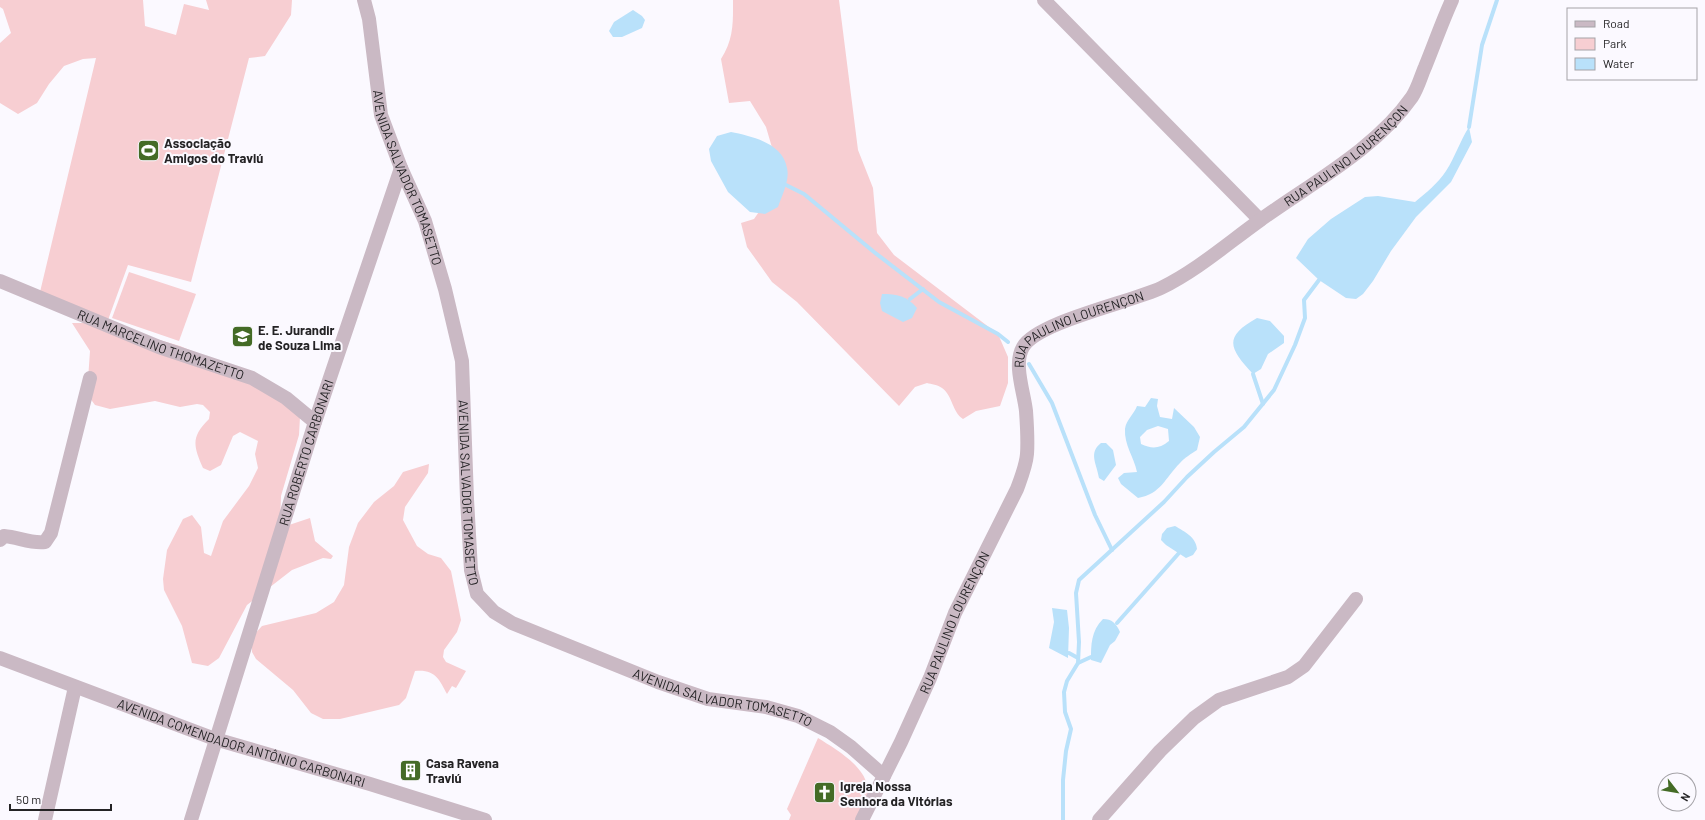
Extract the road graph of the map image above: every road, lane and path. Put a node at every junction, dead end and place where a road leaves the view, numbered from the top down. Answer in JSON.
{"nodes":[{"id":1,"x":364,"y":0,"type":"edge"},
{"id":2,"x":1044,"y":0,"type":"edge"},
{"id":3,"x":1452,"y":0,"type":"edge"},
{"id":4,"x":401,"y":168,"type":"junction"},
{"id":5,"x":1260,"y":220,"type":"junction"},
{"id":6,"x":0,"y":281,"type":"edge"},
{"id":7,"x":90,"y":378,"type":"dead end"},
{"id":8,"x":315,"y":422,"type":"junction"},
{"id":9,"x":0,"y":540,"type":"edge"},
{"id":10,"x":1356,"y":599,"type":"dead end"},
{"id":11,"x":0,"y":658,"type":"edge"},
{"id":12,"x":75,"y":687,"type":"junction"},
{"id":13,"x":216,"y":739,"type":"junction"},
{"id":14,"x":884,"y":776,"type":"junction"},
{"id":15,"x":45,"y":820,"type":"edge"},
{"id":16,"x":191,"y":820,"type":"edge"},
{"id":17,"x":485,"y":820,"type":"edge"},
{"id":18,"x":862,"y":820,"type":"edge"},
{"id":19,"x":1099,"y":820,"type":"edge"}],
"edges":[{"from":1,"to":4,"type":"street","name":"AVENIDA SALVADOR TOMASETTO"},
{"from":2,"to":5,"type":"street"},
{"from":3,"to":5,"type":"street","name":"RUA PAULINO LOURENÇON"},
{"from":4,"to":8,"type":"street","name":"RUA ROBERTO CARBONARI"},
{"from":4,"to":14,"type":"street","name":"AVENIDA SALVADOR TOMASETTO"},
{"from":5,"to":14,"type":"street","name":"RUA PAULINO LOURENÇON"},
{"from":6,"to":8,"type":"street","name":"RUA MARCELINO THOMAZETTO"},
{"from":7,"to":9,"type":"street"},
{"from":8,"to":13,"type":"street","name":"RUA ROBERTO CARBONARI"},
{"from":10,"to":19,"type":"street"},
{"from":11,"to":12,"type":"street","name":"AVENIDA COMENDADOR ANTÔNIO CARBONARI"},
{"from":12,"to":13,"type":"street","name":"AVENIDA COMENDADOR ANTÔNIO CARBONARI"},
{"from":12,"to":15,"type":"street"},
{"from":13,"to":16,"type":"street","name":"RUA ROBERTO CARBONARI"},
{"from":13,"to":17,"type":"street","name":"AVENIDA COMENDADOR ANTÔNIO CARBONARI"},
{"from":14,"to":18,"type":"street","name":"RUA PAULINO LOURENÇON"}]}
